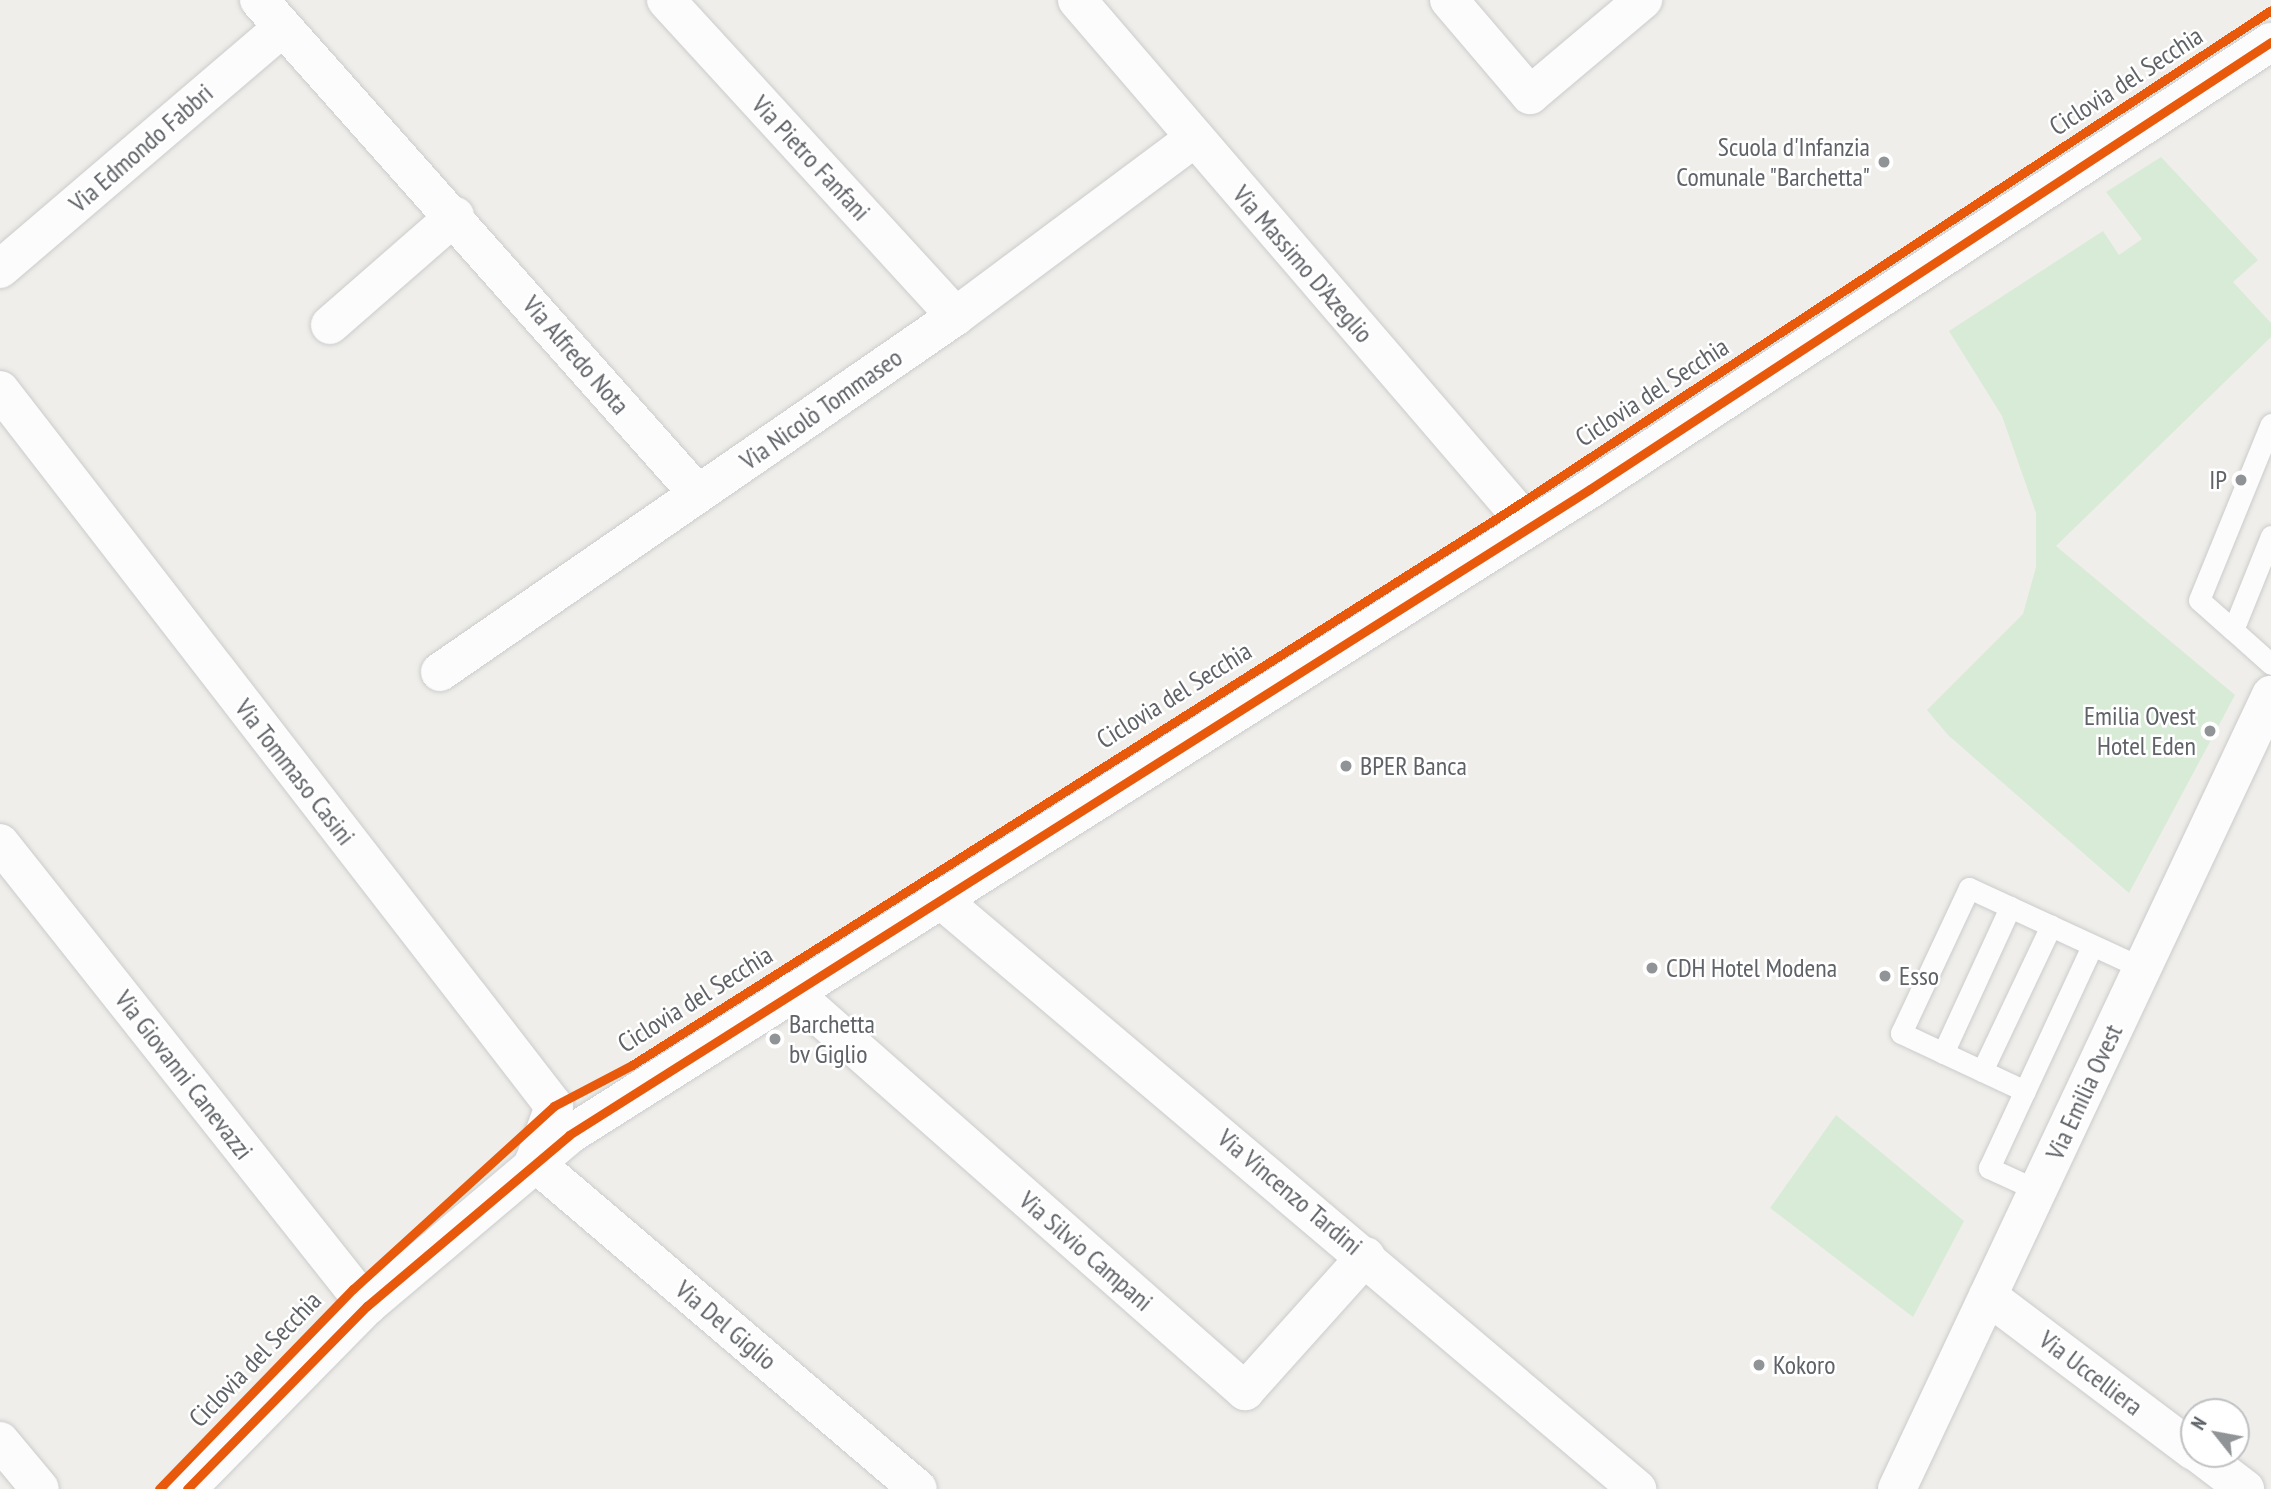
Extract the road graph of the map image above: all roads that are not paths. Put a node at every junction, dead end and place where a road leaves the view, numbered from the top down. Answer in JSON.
{"nodes":[{"id":1,"x":666,"y":0,"type":"edge"},
{"id":2,"x":1077,"y":0,"type":"edge"},
{"id":3,"x":1449,"y":0,"type":"edge"},
{"id":4,"x":1643,"y":0,"type":"edge"},
{"id":5,"x":271,"y":13,"type":"edge"},
{"id":6,"x":2271,"y":42,"type":"edge"},
{"id":7,"x":1195,"y":138,"type":"junction"},
{"id":8,"x":455,"y":216,"type":"junction"},
{"id":9,"x":0,"y":270,"type":"edge"},
{"id":10,"x":956,"y":316,"type":"junction"},
{"id":11,"x":330,"y":325,"type":"dead end"},
{"id":12,"x":0,"y":390,"type":"edge"},
{"id":13,"x":2271,"y":424,"type":"edge"},
{"id":14,"x":698,"y":494,"type":"junction"},
{"id":15,"x":1530,"y":527,"type":"junction"},
{"id":16,"x":2271,"y":536,"type":"edge"},
{"id":17,"x":2233,"y":630,"type":"junction"},
{"id":18,"x":2271,"y":664,"type":"edge"},
{"id":19,"x":440,"y":672,"type":"dead end"},
{"id":20,"x":2271,"y":695,"type":"edge"},
{"id":21,"x":0,"y":843,"type":"edge"},
{"id":22,"x":940,"y":898,"type":"junction"},
{"id":23,"x":2010,"y":907,"type":"junction"},
{"id":24,"x":2051,"y":926,"type":"junction"},
{"id":25,"x":2092,"y":946,"type":"junction"},
{"id":26,"x":2141,"y":968,"type":"junction"},
{"id":27,"x":792,"y":992,"type":"junction"},
{"id":28,"x":1943,"y":1053,"type":"junction"},
{"id":29,"x":1982,"y":1072,"type":"junction"},
{"id":30,"x":2025,"y":1091,"type":"junction"},
{"id":31,"x":534,"y":1162,"type":"junction"},
{"id":32,"x":2037,"y":1190,"type":"junction"},
{"id":33,"x":1366,"y":1256,"type":"junction"},
{"id":34,"x":1988,"y":1296,"type":"junction"},
{"id":35,"x":367,"y":1306,"type":"junction"},
{"id":36,"x":2180,"y":1440,"type":"edge"},
{"id":37,"x":0,"y":1441,"type":"edge"},
{"id":38,"x":2217,"y":1468,"type":"edge"},
{"id":39,"x":40,"y":1489,"type":"edge"},
{"id":40,"x":187,"y":1489,"type":"edge"},
{"id":41,"x":918,"y":1489,"type":"edge"},
{"id":42,"x":1637,"y":1489,"type":"edge"},
{"id":43,"x":1897,"y":1489,"type":"edge"},
{"id":44,"x":2245,"y":1489,"type":"edge"}],
"edges":[{"from":1,"to":10,"type":"street","name":"Via Pietro Fanfani"},
{"from":2,"to":7,"type":"street","name":"Via Massimo D'Azeglio"},
{"from":3,"to":4,"type":"street"},
{"from":5,"to":8,"type":"street","name":"Via Alfredo Nota"},
{"from":5,"to":9,"type":"street","name":"Via Edmondo Fabbri"},
{"from":6,"to":15,"type":"street"},
{"from":7,"to":10,"type":"street","name":"Via Nicolò Tommaseo"},
{"from":7,"to":15,"type":"street","name":"Via Massimo D'Azeglio"},
{"from":8,"to":11,"type":"street"},
{"from":8,"to":14,"type":"street","name":"Via Alfredo Nota"},
{"from":10,"to":14,"type":"street","name":"Via Nicolò Tommaseo"},
{"from":12,"to":31,"type":"street","name":"Via Tommaso Casini"},
{"from":13,"to":17,"type":"lane"},
{"from":14,"to":19,"type":"street","name":"Via Nicolò Tommaseo"},
{"from":15,"to":22,"type":"street"},
{"from":16,"to":17,"type":"lane"},
{"from":17,"to":18,"type":"lane"},
{"from":20,"to":26,"type":"street","name":"Via Emilia Ovest"},
{"from":21,"to":35,"type":"street","name":"Via Giovanni Canevazzi"},
{"from":22,"to":27,"type":"street"},
{"from":22,"to":33,"type":"street","name":"Via Vincenzo Tardini"},
{"from":23,"to":24,"type":"lane"},
{"from":23,"to":28,"type":"lane"},
{"from":23,"to":28,"type":"lane"},
{"from":24,"to":25,"type":"lane"},
{"from":24,"to":29,"type":"lane"},
{"from":25,"to":26,"type":"lane"},
{"from":25,"to":30,"type":"lane"},
{"from":26,"to":32,"type":"street","name":"Via Emilia Ovest"},
{"from":27,"to":31,"type":"street"},
{"from":27,"to":33,"type":"street","name":"Via Silvio Campani"},
{"from":28,"to":29,"type":"lane"},
{"from":29,"to":30,"type":"lane"},
{"from":30,"to":32,"type":"lane"},
{"from":31,"to":35,"type":"street"},
{"from":31,"to":41,"type":"street","name":"Via Del Giglio"},
{"from":32,"to":34,"type":"street","name":"Via Emilia Ovest"},
{"from":33,"to":42,"type":"street","name":"Via Vincenzo Tardini"},
{"from":34,"to":36,"type":"street","name":"Via Uccelliera"},
{"from":34,"to":43,"type":"street","name":"Via Emilia Ovest"},
{"from":35,"to":40,"type":"street"},
{"from":37,"to":39,"type":"street"},
{"from":38,"to":44,"type":"street"}]}
